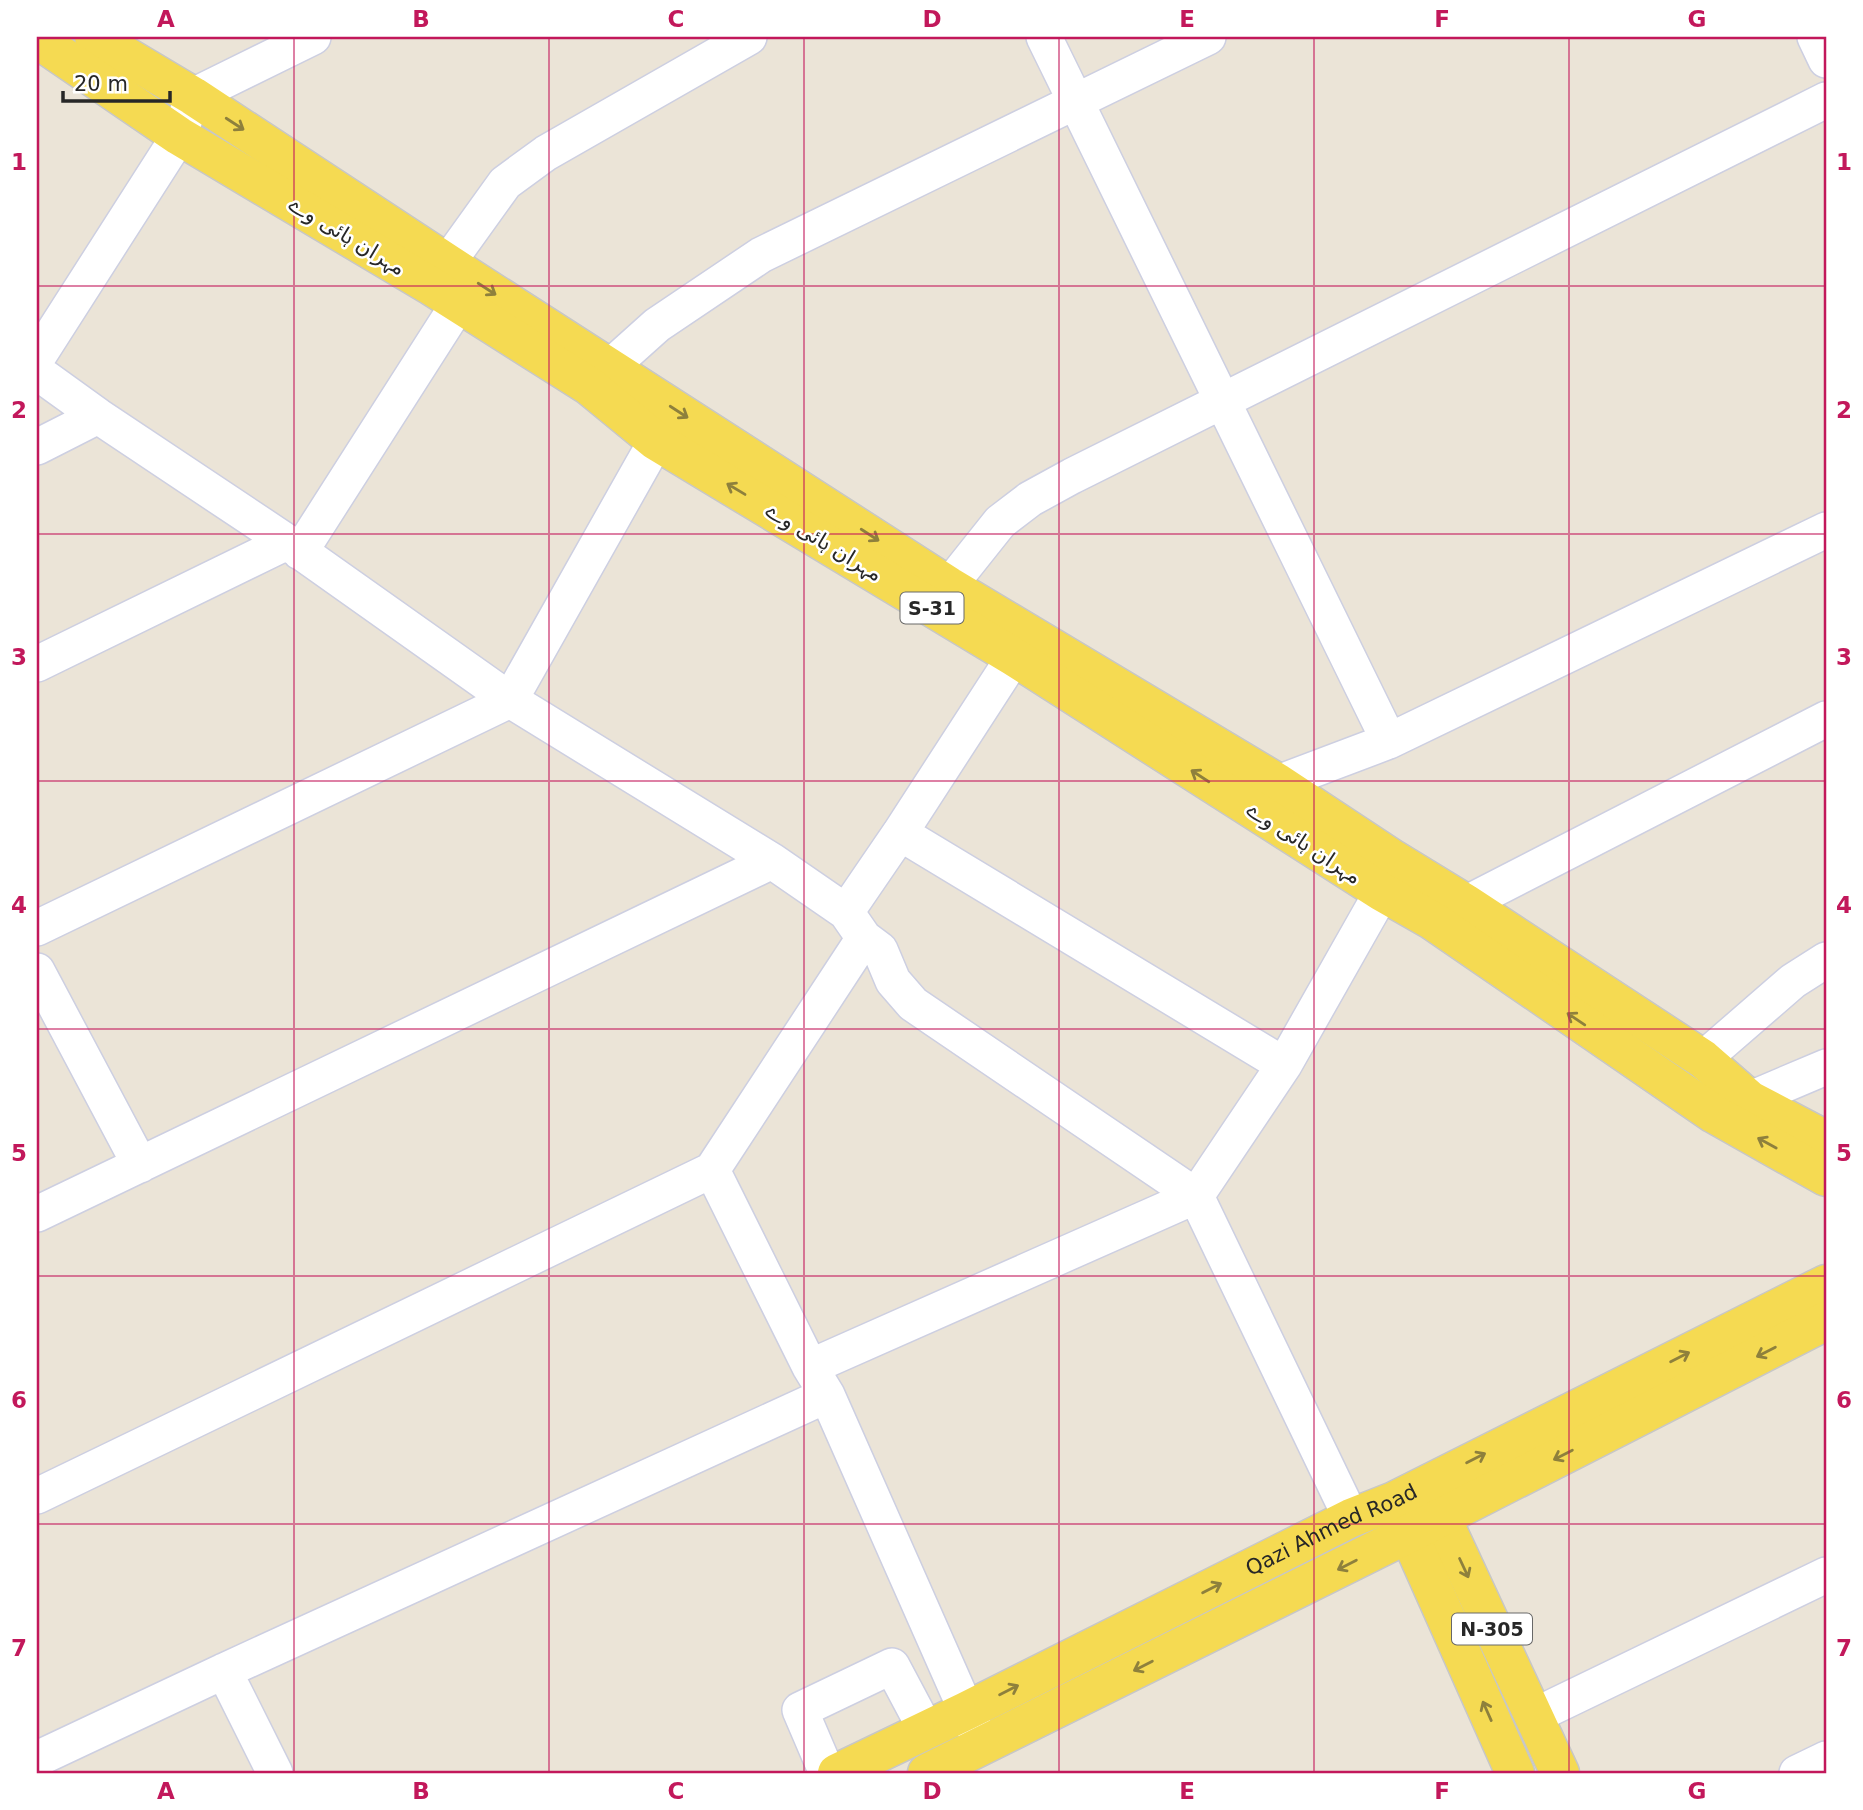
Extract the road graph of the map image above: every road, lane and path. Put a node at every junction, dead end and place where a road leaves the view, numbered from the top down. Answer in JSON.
{"nodes":[{"id":1,"x":94,"y":37,"type":"edge"},
{"id":2,"x":313,"y":37,"type":"edge"},
{"id":3,"x":749,"y":37,"type":"edge"},
{"id":4,"x":1044,"y":37,"type":"edge"},
{"id":5,"x":1208,"y":37,"type":"edge"},
{"id":6,"x":1815,"y":37,"type":"edge"},
{"id":7,"x":37,"y":39,"type":"edge"},
{"id":8,"x":1826,"y":60,"type":"edge"},
{"id":9,"x":192,"y":96,"type":"junction"},
{"id":10,"x":1826,"y":100,"type":"edge"},
{"id":11,"x":1075,"y":101,"type":"junction"},
{"id":12,"x":179,"y":136,"type":"junction"},
{"id":13,"x":446,"y":284,"type":"junction"},
{"id":14,"x":37,"y":358,"type":"edge"},
{"id":15,"x":37,"y":372,"type":"edge"},
{"id":16,"x":599,"y":377,"type":"junction"},
{"id":17,"x":1223,"y":401,"type":"junction"},
{"id":18,"x":98,"y":416,"type":"junction"},
{"id":19,"x":656,"y":440,"type":"junction"},
{"id":20,"x":37,"y":447,"type":"edge"},
{"id":21,"x":1826,"y":530,"type":"edge"},
{"id":22,"x":294,"y":547,"type":"junction"},
{"id":23,"x":949,"y":586,"type":"junction"},
{"id":24,"x":1014,"y":657,"type":"junction"},
{"id":25,"x":37,"y":664,"type":"edge"},
{"id":26,"x":510,"y":700,"type":"junction"},
{"id":27,"x":1826,"y":719,"type":"edge"},
{"id":28,"x":1389,"y":741,"type":"junction"},
{"id":29,"x":1278,"y":783,"type":"junction"},
{"id":30,"x":1245,"y":805,"type":"junction"},
{"id":31,"x":900,"y":832,"type":"junction"},
{"id":32,"x":772,"y":860,"type":"junction"},
{"id":33,"x":1382,"y":892,"type":"junction"},
{"id":34,"x":1449,"y":912,"type":"junction"},
{"id":35,"x":855,"y":925,"type":"junction"},
{"id":36,"x":37,"y":928,"type":"edge"},
{"id":37,"x":1826,"y":960,"type":"edge"},
{"id":38,"x":37,"y":971,"type":"edge"},
{"id":39,"x":1703,"y":1059,"type":"junction"},
{"id":40,"x":1284,"y":1065,"type":"junction"},
{"id":41,"x":1826,"y":1067,"type":"edge"},
{"id":42,"x":1750,"y":1100,"type":"junction"},
{"id":43,"x":1714,"y":1114,"type":"junction"},
{"id":44,"x":1826,"y":1140,"type":"edge"},
{"id":45,"x":140,"y":1165,"type":"junction"},
{"id":46,"x":712,"y":1170,"type":"junction"},
{"id":47,"x":1826,"y":1177,"type":"edge"},
{"id":48,"x":1196,"y":1196,"type":"junction"},
{"id":49,"x":37,"y":1214,"type":"edge"},
{"id":50,"x":1826,"y":1284,"type":"edge"},
{"id":51,"x":1826,"y":1321,"type":"edge"},
{"id":52,"x":819,"y":1381,"type":"junction"},
{"id":53,"x":37,"y":1496,"type":"edge"},
{"id":54,"x":1417,"y":1509,"type":"junction"},
{"id":55,"x":1350,"y":1518,"type":"junction"},
{"id":56,"x":1826,"y":1575,"type":"edge"},
{"id":57,"x":223,"y":1671,"type":"junction"},
{"id":58,"x":960,"y":1696,"type":"junction"},
{"id":59,"x":918,"y":1716,"type":"junction"},
{"id":60,"x":1534,"y":1716,"type":"junction"},
{"id":61,"x":983,"y":1747,"type":"junction"},
{"id":62,"x":37,"y":1759,"type":"edge"},
{"id":63,"x":1826,"y":1759,"type":"edge"},
{"id":64,"x":275,"y":1773,"type":"edge"},
{"id":65,"x":827,"y":1773,"type":"edge"},
{"id":66,"x":837,"y":1773,"type":"edge"},
{"id":67,"x":927,"y":1773,"type":"edge"},
{"id":68,"x":1515,"y":1773,"type":"edge"},
{"id":69,"x":1560,"y":1773,"type":"edge"},
{"id":70,"x":1797,"y":1773,"type":"edge"}],
"edges":[{"from":1,"to":9,"type":"main road","name":"مہران ہائی وے","number":"S-31"},
{"from":2,"to":9,"type":"street"},
{"from":3,"to":13,"type":"street"},
{"from":4,"to":11,"type":"street"},
{"from":5,"to":11,"type":"street"},
{"from":6,"to":8,"type":"street"},
{"from":7,"to":12,"type":"main road","name":"مہران ہائی وے","number":"S-31"},
{"from":9,"to":12,"type":"street"},
{"from":9,"to":13,"type":"main road","name":"مہران ہائی وے","number":"S-31","one_way":true},
{"from":10,"to":17,"type":"street"},
{"from":11,"to":16,"type":"street"},
{"from":11,"to":17,"type":"street"},
{"from":12,"to":13,"type":"main road","name":"مہران ہائی وے","number":"S-31"},
{"from":12,"to":14,"type":"street"},
{"from":13,"to":16,"type":"main road","name":"مہران ہائی وے","number":"S-31"},
{"from":13,"to":22,"type":"street"},
{"from":15,"to":18,"type":"street"},
{"from":16,"to":19,"type":"main road","name":"مہران ہائی وے","number":"S-31"},
{"from":16,"to":23,"type":"main road","name":"مہران ہائی وے","number":"S-31","one_way":true},
{"from":17,"to":23,"type":"street"},
{"from":17,"to":28,"type":"street"},
{"from":18,"to":20,"type":"street"},
{"from":18,"to":22,"type":"street"},
{"from":24,"to":19,"type":"main road","name":"مہران ہائی وے","number":"S-31","one_way":true},
{"from":19,"to":26,"type":"street"},
{"from":21,"to":28,"type":"street"},
{"from":22,"to":25,"type":"street"},
{"from":22,"to":26,"type":"street"},
{"from":23,"to":29,"type":"main road","name":"مہران ہائی وے","number":"S-31"},
{"from":30,"to":24,"type":"main road","name":"مہران ہائی وے","number":"S-31","one_way":true},
{"from":24,"to":31,"type":"street"},
{"from":26,"to":32,"type":"street"},
{"from":26,"to":36,"type":"street"},
{"from":27,"to":34,"type":"street"},
{"from":28,"to":29,"type":"street"},
{"from":29,"to":30,"type":"street"},
{"from":29,"to":34,"type":"main road","name":"مہران ہائی وے","number":"S-31"},
{"from":30,"to":33,"type":"main road","name":"مہران ہائی وے","number":"S-31"},
{"from":31,"to":35,"type":"street"},
{"from":31,"to":40,"type":"street"},
{"from":32,"to":35,"type":"street"},
{"from":32,"to":45,"type":"street"},
{"from":33,"to":34,"type":"main road","name":"مہران ہائی وے","number":"S-31"},
{"from":33,"to":40,"type":"street"},
{"from":34,"to":39,"type":"main road","name":"مہران ہائی وے","number":"S-31"},
{"from":43,"to":34,"type":"main road","name":"مہران ہائی وے","number":"S-31","one_way":true},
{"from":35,"to":46,"type":"street"},
{"from":35,"to":48,"type":"street"},
{"from":37,"to":39,"type":"street"},
{"from":38,"to":45,"type":"street"},
{"from":39,"to":42,"type":"main road","name":"مہران ہائی وے","number":"S-31"},
{"from":40,"to":48,"type":"street"},
{"from":41,"to":42,"type":"street"},
{"from":42,"to":43,"type":"street"},
{"from":42,"to":44,"type":"main road","name":"مہران ہائی وے","number":"S-31"},
{"from":47,"to":43,"type":"main road","name":"مہران ہائی وے","number":"S-31","one_way":true},
{"from":45,"to":49,"type":"street"},
{"from":46,"to":52,"type":"street"},
{"from":46,"to":53,"type":"street"},
{"from":48,"to":52,"type":"street"},
{"from":48,"to":55,"type":"street"},
{"from":54,"to":50,"type":"main road","name":"Qazi Ahmed Road","one_way":true},
{"from":51,"to":54,"type":"main road","name":"Qazi Ahmed Road","one_way":true},
{"from":52,"to":57,"type":"street"},
{"from":52,"to":58,"type":"street"},
{"from":54,"to":55,"type":"main road","name":"Qazi Ahmed Road"},
{"from":54,"to":60,"type":"main road","number":"N-305","one_way":true},
{"from":54,"to":61,"type":"main road","name":"Qazi Ahmed Road","one_way":true},
{"from":68,"to":54,"type":"main road","number":"N-305","one_way":true},
{"from":58,"to":55,"type":"main road","name":"Qazi Ahmed Road","one_way":true},
{"from":56,"to":60,"type":"street"},
{"from":57,"to":62,"type":"street"},
{"from":57,"to":64,"type":"street"},
{"from":58,"to":59,"type":"main road","name":"Qazi Ahmed Road"},
{"from":58,"to":61,"type":"street"},
{"from":59,"to":65,"type":"street"},
{"from":59,"to":66,"type":"main road","name":"Qazi Ahmed Road"},
{"from":60,"to":69,"type":"main road","number":"N-305"},
{"from":61,"to":67,"type":"main road","name":"Qazi Ahmed Road"},
{"from":63,"to":70,"type":"street"}]}
